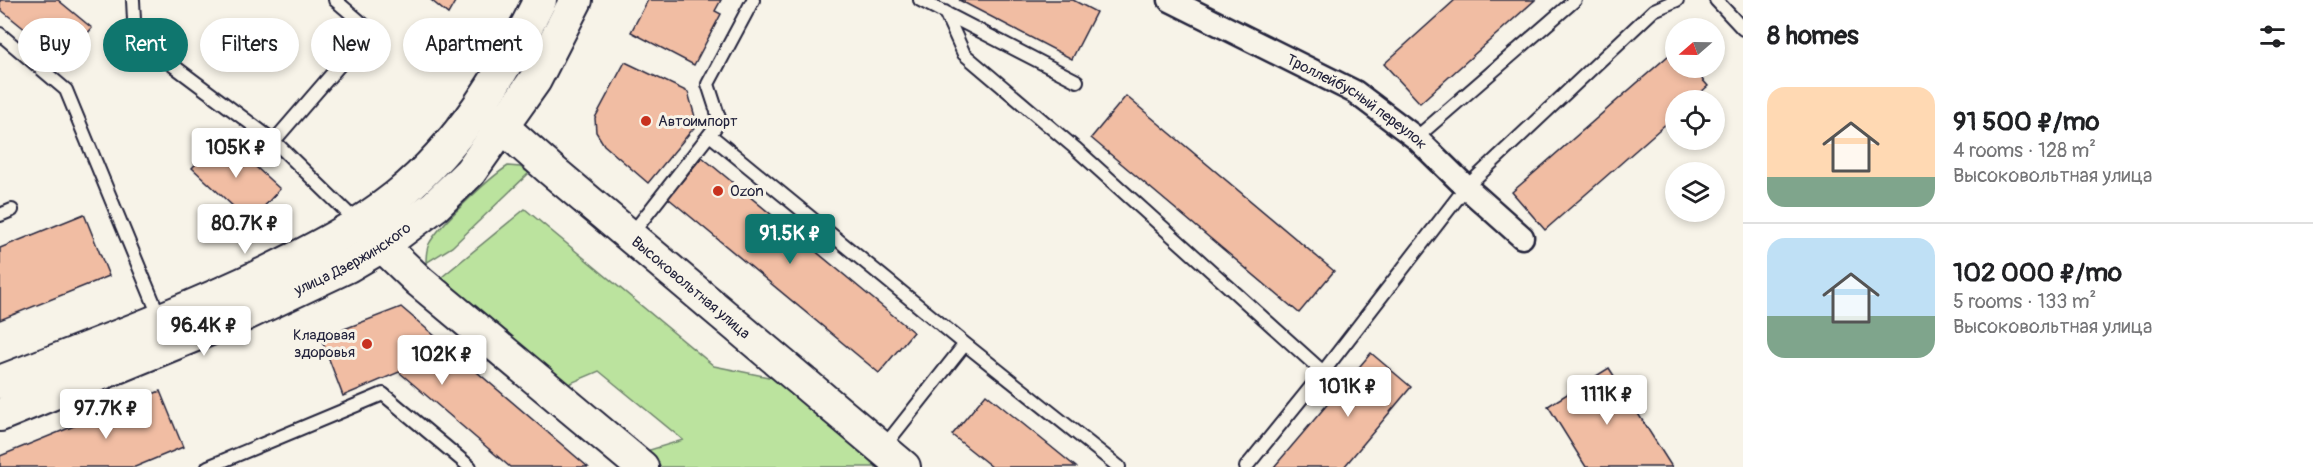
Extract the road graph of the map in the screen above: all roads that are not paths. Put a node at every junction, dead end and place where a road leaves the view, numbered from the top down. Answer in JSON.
{"nodes":[{"id":1,"x":133,"y":0,"type":"edge"},
{"id":2,"x":335,"y":0,"type":"edge"},
{"id":3,"x":540,"y":0,"type":"edge"},
{"id":4,"x":576,"y":0,"type":"edge"},
{"id":5,"x":753,"y":0,"type":"edge"},
{"id":6,"x":920,"y":0,"type":"edge"},
{"id":7,"x":1170,"y":0,"type":"edge"},
{"id":8,"x":1575,"y":0,"type":"edge"},
{"id":9,"x":1677,"y":0,"type":"edge"},
{"id":10,"x":1716,"y":0,"type":"edge"},
{"id":11,"x":945,"y":12,"type":"junction"},
{"id":12,"x":1743,"y":29,"type":"edge"},
{"id":13,"x":0,"y":34,"type":"edge"},
{"id":14,"x":1077,"y":81,"type":"dead end"},
{"id":15,"x":480,"y":106,"type":"junction"},
{"id":16,"x":503,"y":127,"type":"junction"},
{"id":17,"x":710,"y":135,"type":"junction"},
{"id":18,"x":1416,"y":138,"type":"junction"},
{"id":19,"x":274,"y":141,"type":"junction"},
{"id":20,"x":1466,"y":187,"type":"junction"},
{"id":21,"x":359,"y":223,"type":"junction"},
{"id":22,"x":630,"y":236,"type":"junction"},
{"id":23,"x":1522,"y":237,"type":"dead end"},
{"id":24,"x":382,"y":246,"type":"junction"},
{"id":25,"x":160,"y":319,"type":"junction"},
{"id":26,"x":965,"y":344,"type":"junction"},
{"id":27,"x":1323,"y":372,"type":"junction"},
{"id":28,"x":0,"y":382,"type":"edge"},
{"id":29,"x":0,"y":415,"type":"edge"},
{"id":30,"x":893,"y":458,"type":"edge"},
{"id":31,"x":216,"y":466,"type":"edge"},
{"id":32,"x":470,"y":467,"type":"edge"},
{"id":33,"x":642,"y":467,"type":"edge"},
{"id":34,"x":1119,"y":467,"type":"edge"},
{"id":35,"x":1246,"y":467,"type":"edge"}],
"edges":[{"from":1,"to":19,"type":"lane"},
{"from":2,"to":19,"type":"lane"},
{"from":3,"to":15,"type":"main road","name":"улица Дзержинского"},
{"from":4,"to":16,"type":"main road","name":"улица Дзержинского"},
{"from":5,"to":17,"type":"lane"},
{"from":6,"to":11,"type":"lane"},
{"from":7,"to":18,"type":"street","name":"Троллейбусный переулок"},
{"from":8,"to":18,"type":"lane"},
{"from":9,"to":20,"type":"lane"},
{"from":10,"to":12,"type":"lane"},
{"from":11,"to":14,"type":"lane"},
{"from":11,"to":27,"type":"lane"},
{"from":13,"to":25,"type":"lane"},
{"from":15,"to":16,"type":"main road","name":"Высоковольтная улица"},
{"from":15,"to":21,"type":"main road","name":"улица Дзержинского"},
{"from":16,"to":22,"type":"main road","name":"Высоковольтная улица"},
{"from":16,"to":24,"type":"main road","name":"улица Дзержинского"},
{"from":17,"to":22,"type":"lane"},
{"from":17,"to":26,"type":"lane"},
{"from":18,"to":20,"type":"street","name":"Троллейбусный переулок"},
{"from":19,"to":21,"type":"lane"},
{"from":20,"to":23,"type":"street","name":"Троллейбусный переулок"},
{"from":20,"to":27,"type":"lane"},
{"from":21,"to":24,"type":"main road"},
{"from":21,"to":25,"type":"main road","name":"улица Дзержинского"},
{"from":22,"to":30,"type":"main road","name":"Высоковольтная улица"},
{"from":24,"to":29,"type":"main road","name":"улица Дзержинского"},
{"from":24,"to":33,"type":"main road"},
{"from":25,"to":28,"type":"main road","name":"улица Дзержинского"},
{"from":26,"to":30,"type":"lane"},
{"from":26,"to":34,"type":"lane"},
{"from":27,"to":35,"type":"lane"},
{"from":31,"to":32,"type":"lane"}]}
